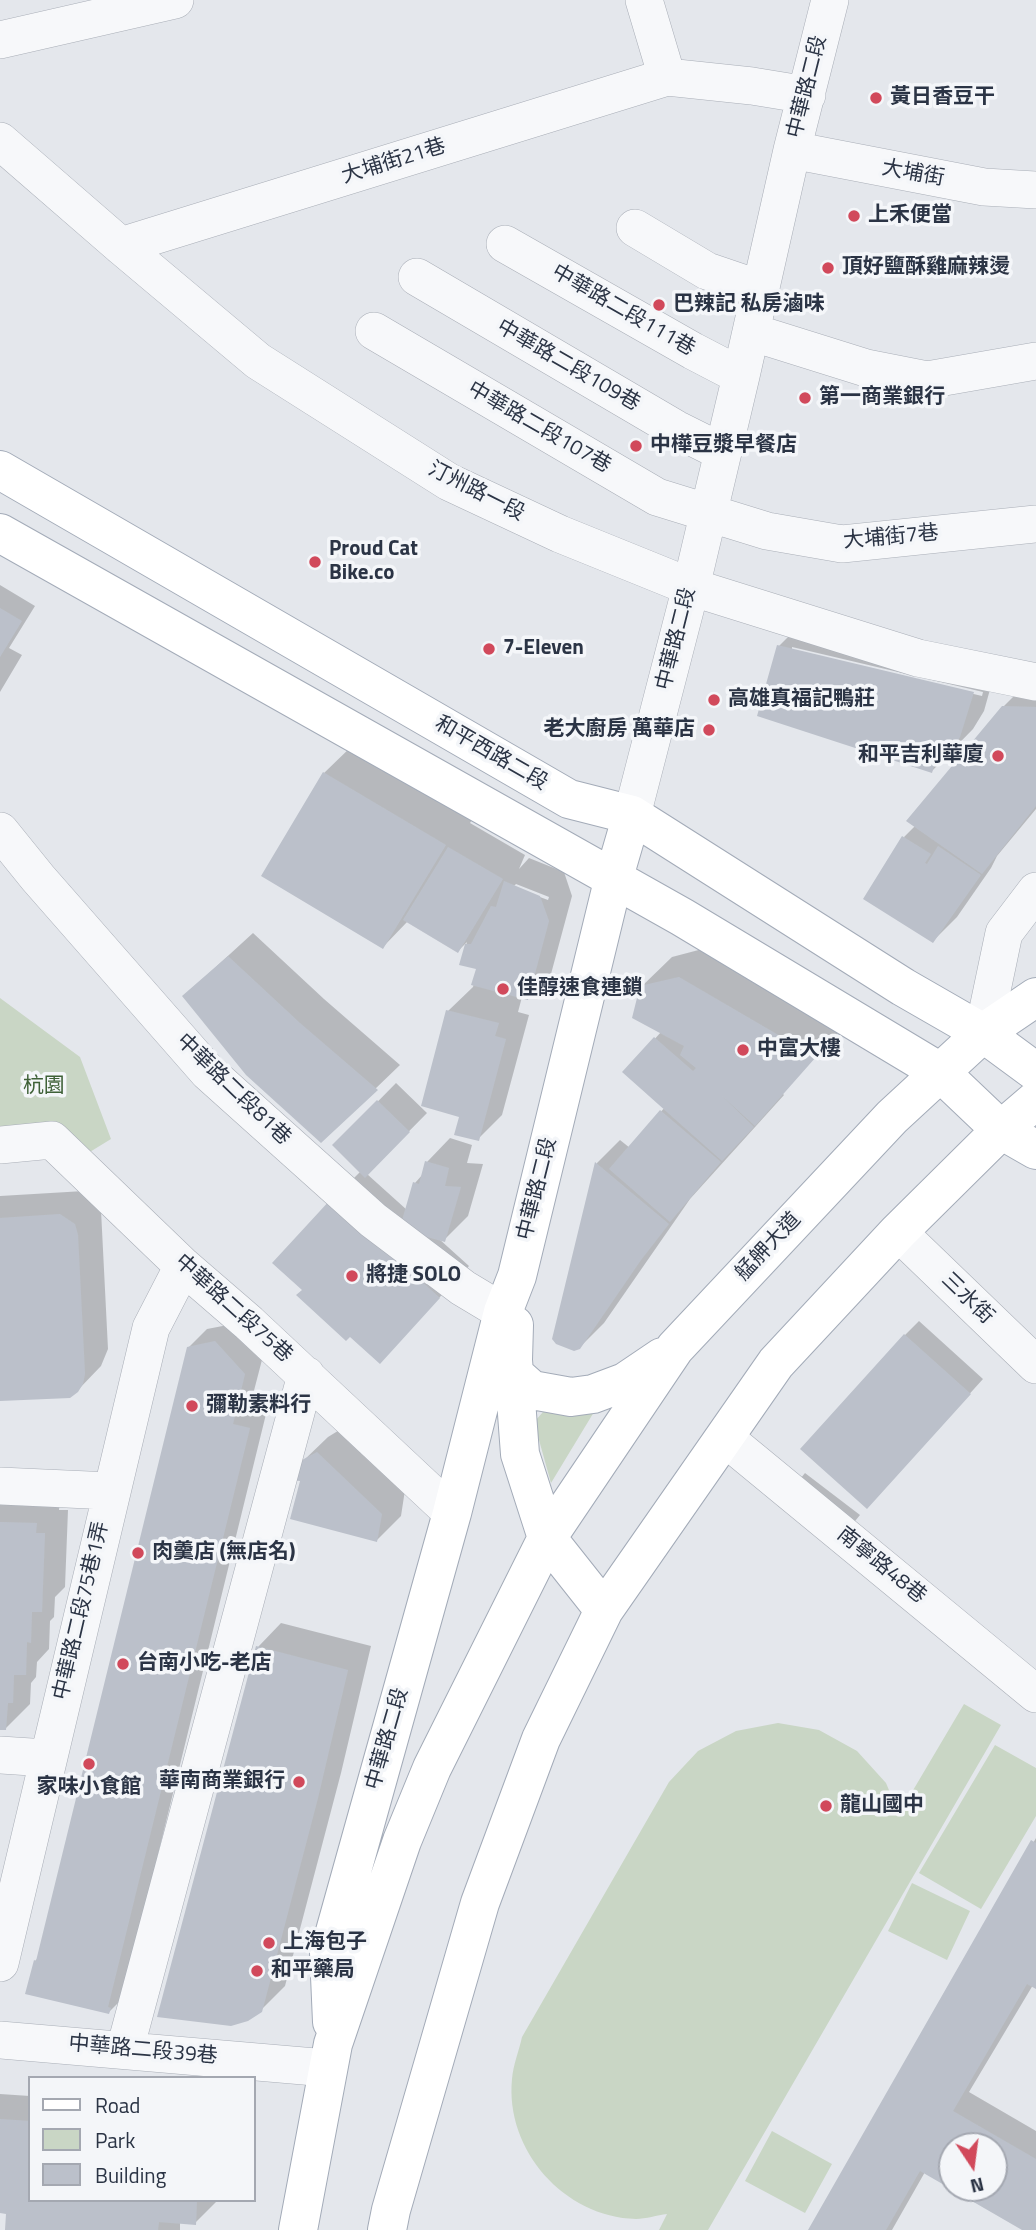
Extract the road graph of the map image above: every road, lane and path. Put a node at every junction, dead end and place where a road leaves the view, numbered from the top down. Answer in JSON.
{"nodes":[{"id":1,"x":174,"y":0,"type":"edge"},
{"id":2,"x":645,"y":0,"type":"edge"},
{"id":3,"x":830,"y":0,"type":"edge"},
{"id":4,"x":0,"y":40,"type":"edge"},
{"id":5,"x":667,"y":76,"type":"junction"},
{"id":6,"x":807,"y":95,"type":"junction"},
{"id":7,"x":0,"y":141,"type":"edge"},
{"id":8,"x":792,"y":150,"type":"junction"},
{"id":9,"x":1036,"y":190,"type":"edge"},
{"id":10,"x":635,"y":228,"type":"dead end"},
{"id":11,"x":505,"y":244,"type":"dead end"},
{"id":12,"x":121,"y":246,"type":"junction"},
{"id":13,"x":417,"y":277,"type":"dead end"},
{"id":14,"x":760,"y":289,"type":"junction"},
{"id":15,"x":374,"y":331,"type":"dead end"},
{"id":16,"x":751,"y":332,"type":"junction"},
{"id":17,"x":1036,"y":362,"type":"edge"},
{"id":18,"x":741,"y":376,"type":"junction"},
{"id":19,"x":722,"y":452,"type":"junction"},
{"id":20,"x":0,"y":470,"type":"edge"},
{"id":21,"x":708,"y":514,"type":"junction"},
{"id":22,"x":1036,"y":524,"type":"edge"},
{"id":23,"x":0,"y":533,"type":"edge"},
{"id":24,"x":691,"y":587,"type":"junction"},
{"id":25,"x":1036,"y":682,"type":"edge"},
{"id":26,"x":632,"y":815,"type":"junction"},
{"id":27,"x":0,"y":831,"type":"edge"},
{"id":28,"x":614,"y":877,"type":"junction"},
{"id":29,"x":1036,"y":891,"type":"edge"},
{"id":30,"x":1036,"y":997,"type":"edge"},
{"id":31,"x":983,"y":1033,"type":"junction"},
{"id":32,"x":940,"y":1072,"type":"junction"},
{"id":33,"x":1036,"y":1072,"type":"edge"},
{"id":34,"x":1036,"y":1100,"type":"edge"},
{"id":35,"x":1001,"y":1130,"type":"junction"},
{"id":36,"x":0,"y":1146,"type":"edge"},
{"id":37,"x":1036,"y":1150,"type":"edge"},
{"id":38,"x":898,"y":1232,"type":"junction"},
{"id":39,"x":183,"y":1266,"type":"junction"},
{"id":40,"x":516,"y":1276,"type":"junction"},
{"id":41,"x":503,"y":1312,"type":"junction"},
{"id":42,"x":675,"y":1348,"type":"junction"},
{"id":43,"x":1036,"y":1365,"type":"edge"},
{"id":44,"x":514,"y":1374,"type":"junction"},
{"id":45,"x":306,"y":1375,"type":"junction"},
{"id":46,"x":725,"y":1438,"type":"junction"},
{"id":47,"x":0,"y":1486,"type":"edge"},
{"id":48,"x":111,"y":1491,"type":"junction"},
{"id":49,"x":452,"y":1513,"type":"junction"},
{"id":50,"x":547,"y":1538,"type":"junction"},
{"id":51,"x":604,"y":1610,"type":"junction"},
{"id":52,"x":1036,"y":1694,"type":"edge"},
{"id":53,"x":0,"y":1755,"type":"edge"},
{"id":54,"x":47,"y":1758,"type":"junction"},
{"id":55,"x":0,"y":1964,"type":"edge"},
{"id":56,"x":0,"y":2040,"type":"edge"},
{"id":57,"x":125,"y":2049,"type":"junction"},
{"id":58,"x":330,"y":2056,"type":"junction"},
{"id":59,"x":298,"y":2230,"type":"edge"},
{"id":60,"x":387,"y":2230,"type":"edge"}],
"edges":[{"from":1,"to":4,"type":"street"},
{"from":2,"to":5,"type":"street"},
{"from":3,"to":6,"type":"street","name":"中華路二段"},
{"from":5,"to":6,"type":"street"},
{"from":5,"to":12,"type":"street","name":"大埔街21巷"},
{"from":6,"to":8,"type":"street","name":"中華路二段"},
{"from":7,"to":12,"type":"street","name":"汀州路一段"},
{"from":8,"to":9,"type":"street","name":"大埔街"},
{"from":8,"to":14,"type":"street","name":"中華路二段"},
{"from":10,"to":14,"type":"street"},
{"from":11,"to":18,"type":"street","name":"中華路二段111巷"},
{"from":12,"to":24,"type":"street","name":"汀州路一段"},
{"from":13,"to":19,"type":"street","name":"中華路二段109巷"},
{"from":14,"to":16,"type":"street","name":"中華路二段"},
{"from":15,"to":21,"type":"street","name":"中華路二段107巷"},
{"from":16,"to":17,"type":"street"},
{"from":16,"to":18,"type":"street","name":"中華路二段"},
{"from":18,"to":19,"type":"street","name":"中華路二段"},
{"from":19,"to":21,"type":"street","name":"中華路二段"},
{"from":20,"to":26,"type":"main road","name":"和平西路二段"},
{"from":21,"to":22,"type":"street","name":"大埔街7巷"},
{"from":21,"to":24,"type":"street","name":"中華路二段"},
{"from":23,"to":28,"type":"main road"},
{"from":24,"to":25,"type":"street","name":"汀州路一段"},
{"from":24,"to":26,"type":"street","name":"中華路二段"},
{"from":26,"to":28,"type":"main road","name":"中華路二段"},
{"from":26,"to":31,"type":"main road","name":"和平西路二段"},
{"from":27,"to":41,"type":"street","name":"中華路二段81巷"},
{"from":28,"to":32,"type":"main road"},
{"from":28,"to":40,"type":"main road","name":"中華路二段"},
{"from":29,"to":31,"type":"street"},
{"from":30,"to":31,"type":"main road","name":"艋舺大道"},
{"from":31,"to":32,"type":"main road","name":"艋舺大道"},
{"from":31,"to":33,"type":"main road","name":"和平西路二段"},
{"from":32,"to":35,"type":"main road"},
{"from":32,"to":42,"type":"main road","name":"艋舺大道"},
{"from":34,"to":35,"type":"main road"},
{"from":35,"to":37,"type":"main road"},
{"from":35,"to":38,"type":"main road"},
{"from":36,"to":39,"type":"street","name":"中華路二段75巷"},
{"from":38,"to":43,"type":"street","name":"三水街"},
{"from":38,"to":46,"type":"main road"},
{"from":39,"to":45,"type":"street","name":"中華路二段75巷"},
{"from":39,"to":48,"type":"street","name":"中華路二段75巷1弄"},
{"from":40,"to":41,"type":"main road","name":"中華路二段"},
{"from":40,"to":44,"type":"main road","name":"中華路二段"},
{"from":41,"to":49,"type":"main road","name":"中華路二段"},
{"from":42,"to":44,"type":"main road"},
{"from":42,"to":50,"type":"main road","name":"艋舺大道"},
{"from":44,"to":50,"type":"main road","name":"中華路二段"},
{"from":45,"to":49,"type":"street","name":"中華路二段75巷"},
{"from":45,"to":57,"type":"street"},
{"from":46,"to":51,"type":"main road"},
{"from":46,"to":52,"type":"street","name":"南寧路48巷"},
{"from":47,"to":48,"type":"street"},
{"from":48,"to":54,"type":"street","name":"中華路二段75巷1弄"},
{"from":49,"to":58,"type":"main road","name":"中華路二段"},
{"from":50,"to":51,"type":"main road","name":"中華路二段"},
{"from":50,"to":58,"type":"main road","name":"中華路二段"},
{"from":51,"to":60,"type":"main road"},
{"from":53,"to":54,"type":"street"},
{"from":54,"to":55,"type":"street","name":"中華路二段75巷1弄"},
{"from":56,"to":57,"type":"street","name":"中華路二段39巷"},
{"from":57,"to":58,"type":"street","name":"中華路二段39巷"},
{"from":58,"to":59,"type":"main road","name":"中華路二段"}]}
